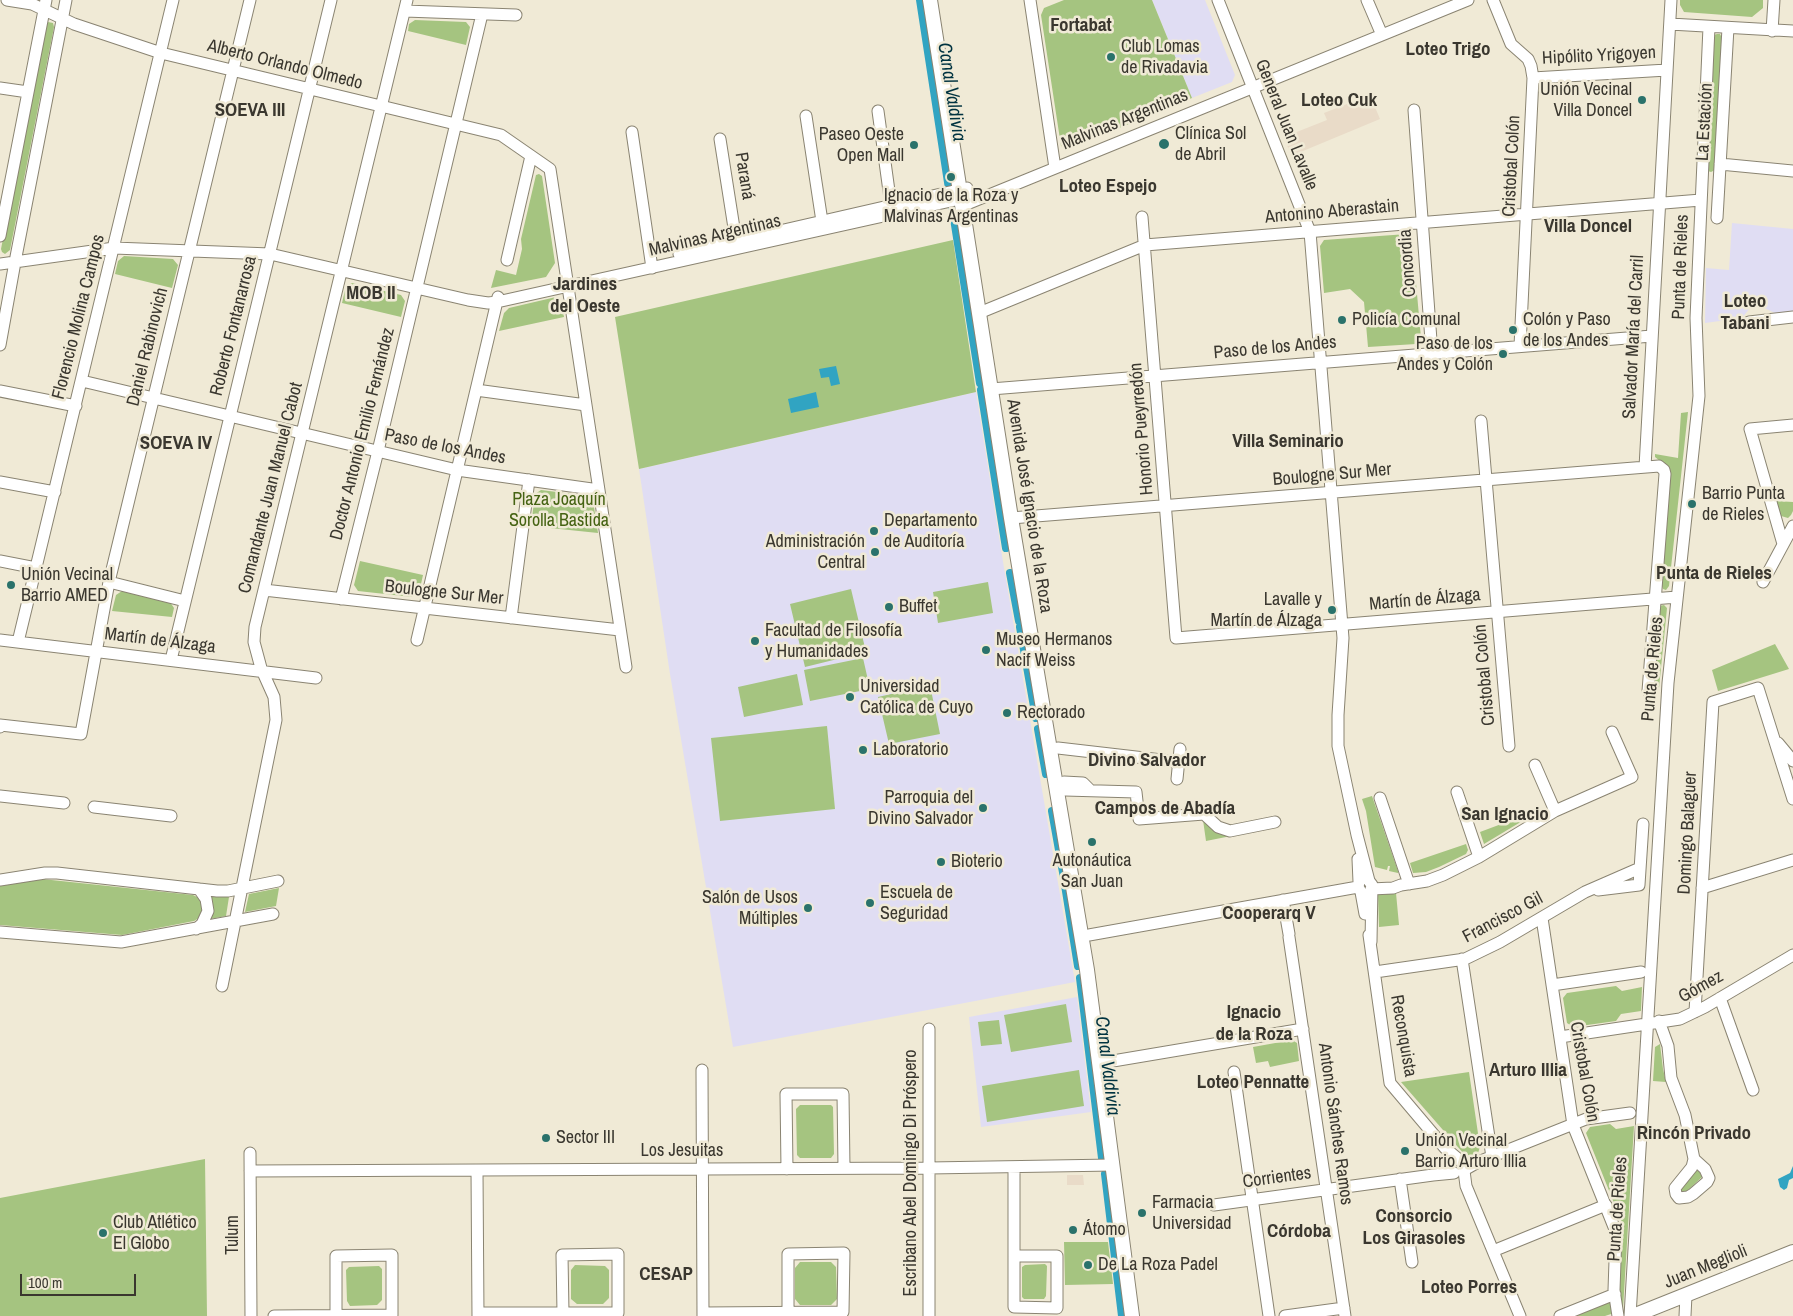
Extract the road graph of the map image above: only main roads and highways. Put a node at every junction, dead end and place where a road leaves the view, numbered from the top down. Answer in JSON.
{"nodes":[{"id":1,"x":930,"y":0,"type":"edge"},
{"id":2,"x":938,"y":0,"type":"edge"},
{"id":3,"x":959,"y":197,"type":"junction"},
{"id":4,"x":1015,"y":518,"type":"junction"},
{"id":5,"x":1793,"y":1252,"type":"edge"},
{"id":6,"x":1637,"y":1315,"type":"edge"},
{"id":7,"x":1132,"y":1316,"type":"edge"},
{"id":8,"x":1140,"y":1316,"type":"edge"}],
"edges":[{"from":1,"to":3,"type":"main road","name":"Avenida José Ignacio de la Roza"},
{"from":2,"to":3,"type":"main road","name":"Avenida José Ignacio de la Roza"},
{"from":3,"to":4,"type":"main road","name":"Avenida José Ignacio de la Roza"},
{"from":4,"to":7,"type":"main road","name":"Avenida José Ignacio de la Roza"},
{"from":4,"to":8,"type":"main road","name":"Avenida José Ignacio de la Roza"},
{"from":5,"to":6,"type":"main road","name":"Juan Meglioli"}]}
